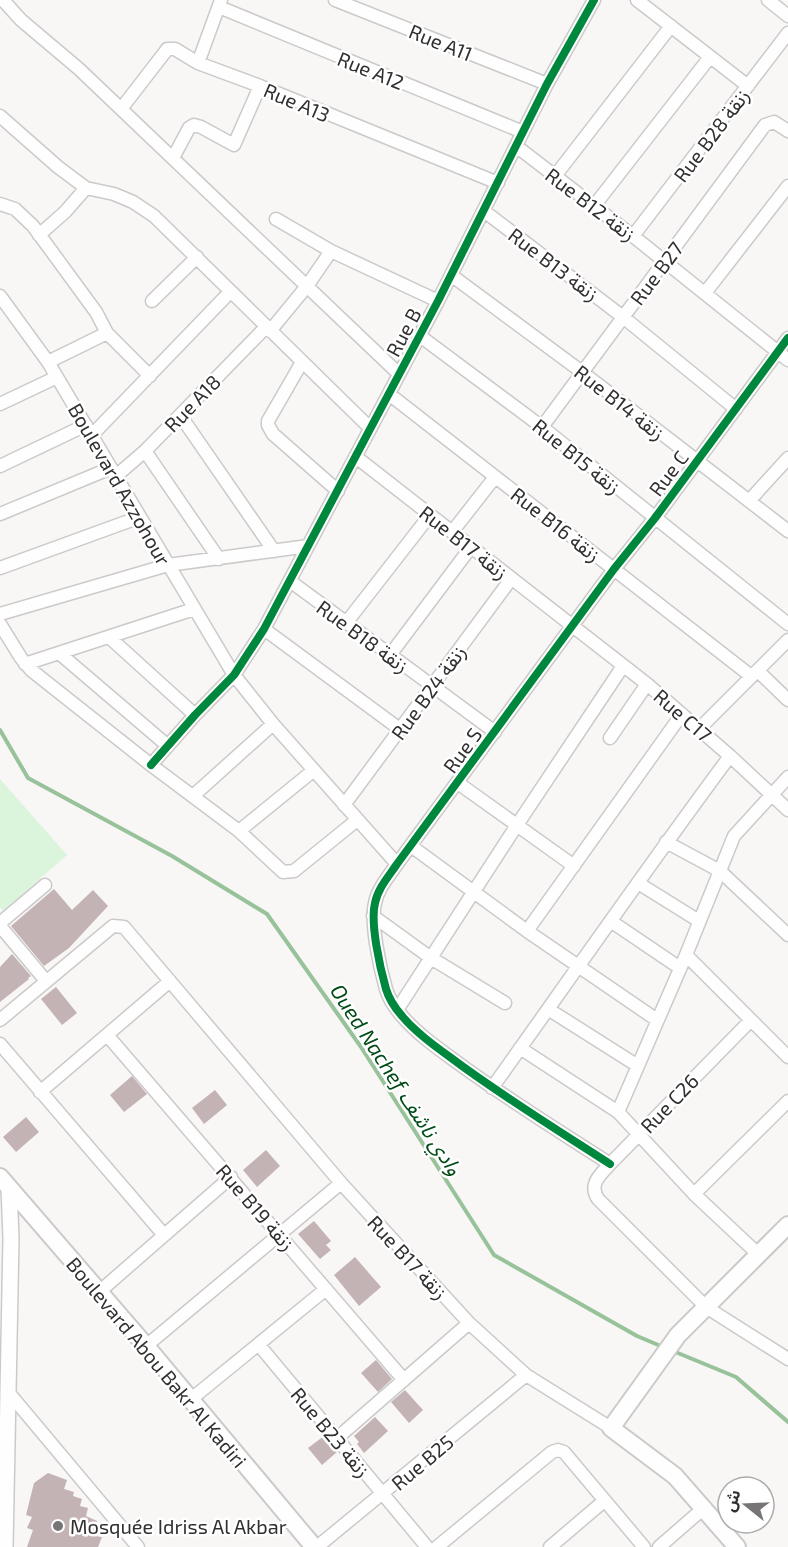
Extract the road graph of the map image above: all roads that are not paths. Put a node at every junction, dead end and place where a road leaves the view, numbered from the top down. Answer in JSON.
{"nodes":[{"id":1,"x":3,"y":0,"type":"edge"},
{"id":2,"x":335,"y":0,"type":"edge"},
{"id":3,"x":594,"y":0,"type":"edge"},
{"id":4,"x":637,"y":0,"type":"edge"},
{"id":5,"x":768,"y":0,"type":"edge"},
{"id":6,"x":220,"y":3,"type":"edge"},
{"id":7,"x":788,"y":16,"type":"edge"},
{"id":8,"x":671,"y":26,"type":"junction"},
{"id":9,"x":788,"y":33,"type":"edge"},
{"id":10,"x":710,"y":57,"type":"junction"},
{"id":11,"x":198,"y":63,"type":"junction"},
{"id":12,"x":547,"y":84,"type":"junction"},
{"id":13,"x":260,"y":86,"type":"junction"},
{"id":14,"x":748,"y":87,"type":"junction"},
{"id":15,"x":121,"y":109,"type":"junction"},
{"id":16,"x":0,"y":116,"type":"edge"},
{"id":17,"x":788,"y":131,"type":"edge"},
{"id":18,"x":523,"y":132,"type":"junction"},
{"id":19,"x":516,"y":146,"type":"junction"},
{"id":20,"x":173,"y":158,"type":"junction"},
{"id":21,"x":555,"y":176,"type":"junction"},
{"id":22,"x":498,"y":183,"type":"junction"},
{"id":23,"x":788,"y":186,"type":"edge"},
{"id":24,"x":86,"y":188,"type":"junction"},
{"id":25,"x":0,"y":204,"type":"edge"},
{"id":26,"x":594,"y":206,"type":"junction"},
{"id":27,"x":484,"y":211,"type":"junction"},
{"id":28,"x":276,"y":219,"type":"dead end"},
{"id":29,"x":39,"y":235,"type":"junction"},
{"id":30,"x":633,"y":236,"type":"junction"},
{"id":31,"x":331,"y":251,"type":"junction"},
{"id":32,"x":197,"y":257,"type":"junction"},
{"id":33,"x":665,"y":261,"type":"junction"},
{"id":34,"x":451,"y":275,"type":"junction"},
{"id":35,"x":307,"y":286,"type":"junction"},
{"id":36,"x":230,"y":292,"type":"junction"},
{"id":37,"x":705,"y":293,"type":"junction"},
{"id":38,"x":152,"y":301,"type":"dead end"},
{"id":39,"x":438,"y":301,"type":"junction"},
{"id":40,"x":2,"y":302,"type":"edge"},
{"id":41,"x":623,"y":317,"type":"junction"},
{"id":42,"x":268,"y":329,"type":"junction"},
{"id":43,"x":107,"y":333,"type":"junction"},
{"id":44,"x":420,"y":336,"type":"junction"},
{"id":45,"x":788,"y":338,"type":"edge"},
{"id":46,"x":783,"y":356,"type":"edge"},
{"id":47,"x":48,"y":362,"type":"junction"},
{"id":48,"x":302,"y":362,"type":"junction"},
{"id":49,"x":582,"y":372,"type":"junction"},
{"id":50,"x":399,"y":374,"type":"junction"},
{"id":51,"x":150,"y":376,"type":"junction"},
{"id":52,"x":57,"y":377,"type":"junction"},
{"id":53,"x":389,"y":394,"type":"junction"},
{"id":54,"x":0,"y":404,"type":"edge"},
{"id":55,"x":736,"y":408,"type":"junction"},
{"id":56,"x":180,"y":415,"type":"junction"},
{"id":57,"x":542,"y":427,"type":"junction"},
{"id":58,"x":370,"y":428,"type":"junction"},
{"id":59,"x":89,"y":430,"type":"junction"},
{"id":60,"x":145,"y":451,"type":"junction"},
{"id":61,"x":356,"y":457,"type":"junction"},
{"id":62,"x":788,"y":458,"type":"edge"},
{"id":63,"x":697,"y":461,"type":"junction"},
{"id":64,"x":0,"y":466,"type":"edge"},
{"id":65,"x":113,"y":472,"type":"junction"},
{"id":66,"x":495,"y":477,"type":"junction"},
{"id":67,"x":338,"y":491,"type":"junction"},
{"id":68,"x":749,"y":501,"type":"junction"},
{"id":69,"x":0,"y":514,"type":"edge"},
{"id":70,"x":430,"y":515,"type":"junction"},
{"id":71,"x":140,"y":518,"type":"junction"},
{"id":72,"x":655,"y":518,"type":"junction"},
{"id":73,"x":788,"y":531,"type":"edge"},
{"id":74,"x":452,"y":532,"type":"junction"},
{"id":75,"x":308,"y":546,"type":"junction"},
{"id":76,"x":471,"y":547,"type":"junction"},
{"id":77,"x":274,"y":551,"type":"junction"},
{"id":78,"x":219,"y":559,"type":"junction"},
{"id":79,"x":168,"y":565,"type":"junction"},
{"id":80,"x":0,"y":568,"type":"edge"},
{"id":81,"x":614,"y":569,"type":"junction"},
{"id":82,"x":512,"y":579,"type":"junction"},
{"id":83,"x":290,"y":581,"type":"junction"},
{"id":84,"x":194,"y":609,"type":"junction"},
{"id":85,"x":0,"y":614,"type":"edge"},
{"id":86,"x":346,"y":623,"type":"junction"},
{"id":87,"x":0,"y":624,"type":"edge"},
{"id":88,"x":788,"y":624,"type":"edge"},
{"id":89,"x":573,"y":625,"type":"junction"},
{"id":90,"x":264,"y":629,"type":"junction"},
{"id":91,"x":109,"y":637,"type":"junction"},
{"id":92,"x":788,"y":640,"type":"edge"},
{"id":93,"x":59,"y":653,"type":"junction"},
{"id":94,"x":390,"y":655,"type":"junction"},
{"id":95,"x":25,"y":664,"type":"junction"},
{"id":96,"x":623,"y":666,"type":"junction"},
{"id":97,"x":755,"y":673,"type":"junction"},
{"id":98,"x":234,"y":675,"type":"junction"},
{"id":99,"x":647,"y":684,"type":"junction"},
{"id":100,"x":432,"y":687,"type":"junction"},
{"id":101,"x":788,"y":700,"type":"edge"},
{"id":102,"x":682,"y":714,"type":"junction"},
{"id":103,"x":195,"y":715,"type":"junction"},
{"id":104,"x":273,"y":724,"type":"junction"},
{"id":105,"x":699,"y":729,"type":"junction"},
{"id":106,"x":401,"y":730,"type":"junction"},
{"id":107,"x":495,"y":732,"type":"junction"},
{"id":108,"x":610,"y":738,"type":"dead end"},
{"id":109,"x":168,"y":746,"type":"junction"},
{"id":110,"x":730,"y":756,"type":"junction"},
{"id":111,"x":151,"y":765,"type":"junction"},
{"id":112,"x":314,"y":770,"type":"junction"},
{"id":113,"x":788,"y":777,"type":"edge"},
{"id":114,"x":458,"y":783,"type":"junction"},
{"id":115,"x":771,"y":793,"type":"junction"},
{"id":116,"x":194,"y":795,"type":"junction"},
{"id":117,"x":344,"y":805,"type":"junction"},
{"id":118,"x":788,"y":810,"type":"edge"},
{"id":119,"x":357,"y":820,"type":"junction"},
{"id":120,"x":517,"y":825,"type":"junction"},
{"id":121,"x":240,"y":831,"type":"junction"},
{"id":122,"x":666,"y":842,"type":"junction"},
{"id":123,"x":411,"y":846,"type":"junction"},
{"id":124,"x":397,"y":864,"type":"junction"},
{"id":125,"x":574,"y":866,"type":"junction"},
{"id":126,"x":720,"y":872,"type":"junction"},
{"id":127,"x":638,"y":883,"type":"junction"},
{"id":128,"x":45,"y":885,"type":"dead end"},
{"id":129,"x":474,"y":892,"type":"junction"},
{"id":130,"x":373,"y":916,"type":"junction"},
{"id":131,"x":699,"y":921,"type":"junction"},
{"id":132,"x":612,"y":922,"type":"junction"},
{"id":133,"x":0,"y":924,"type":"edge"},
{"id":134,"x":527,"y":931,"type":"junction"},
{"id":135,"x":788,"y":935,"type":"edge"},
{"id":136,"x":687,"y":955,"type":"junction"},
{"id":137,"x":430,"y":958,"type":"junction"},
{"id":138,"x":578,"y":967,"type":"junction"},
{"id":139,"x":680,"y":968,"type":"junction"},
{"id":140,"x":46,"y":981,"type":"junction"},
{"id":141,"x":170,"y":981,"type":"junction"},
{"id":142,"x":505,"y":1003,"type":"dead end"},
{"id":143,"x":548,"y":1009,"type":"junction"},
{"id":144,"x":397,"y":1010,"type":"junction"},
{"id":145,"x":0,"y":1020,"type":"edge"},
{"id":146,"x":657,"y":1020,"type":"junction"},
{"id":147,"x":751,"y":1020,"type":"junction"},
{"id":148,"x":107,"y":1035,"type":"junction"},
{"id":149,"x":0,"y":1044,"type":"edge"},
{"id":150,"x":520,"y":1048,"type":"junction"},
{"id":151,"x":788,"y":1057,"type":"edge"},
{"id":152,"x":638,"y":1066,"type":"junction"},
{"id":153,"x":492,"y":1088,"type":"junction"},
{"id":154,"x":40,"y":1092,"type":"junction"},
{"id":155,"x":788,"y":1101,"type":"edge"},
{"id":156,"x":618,"y":1112,"type":"junction"},
{"id":157,"x":639,"y":1135,"type":"junction"},
{"id":158,"x":610,"y":1164,"type":"junction"},
{"id":159,"x":231,"y":1177,"type":"junction"},
{"id":160,"x":5,"y":1182,"type":"edge"},
{"id":161,"x":341,"y":1183,"type":"junction"},
{"id":162,"x":694,"y":1194,"type":"junction"},
{"id":163,"x":788,"y":1225,"type":"edge"},
{"id":164,"x":279,"y":1234,"type":"junction"},
{"id":165,"x":164,"y":1235,"type":"junction"},
{"id":166,"x":758,"y":1254,"type":"junction"},
{"id":167,"x":326,"y":1289,"type":"junction"},
{"id":168,"x":99,"y":1292,"type":"junction"},
{"id":169,"x":706,"y":1307,"type":"junction"},
{"id":170,"x":469,"y":1323,"type":"junction"},
{"id":171,"x":5,"y":1328,"type":"edge"},
{"id":172,"x":258,"y":1345,"type":"junction"},
{"id":173,"x":147,"y":1346,"type":"junction"},
{"id":174,"x":788,"y":1359,"type":"edge"},
{"id":175,"x":526,"y":1375,"type":"junction"},
{"id":176,"x":404,"y":1380,"type":"junction"},
{"id":177,"x":9,"y":1393,"type":"junction"},
{"id":178,"x":190,"y":1400,"type":"junction"},
{"id":179,"x":611,"y":1428,"type":"junction"},
{"id":180,"x":336,"y":1439,"type":"junction"},
{"id":181,"x":382,"y":1495,"type":"junction"},
{"id":182,"x":604,"y":1501,"type":"junction"},
{"id":183,"x":705,"y":1507,"type":"junction"},
{"id":184,"x":135,"y":1546,"type":"edge"},
{"id":185,"x":5,"y":1547,"type":"edge"},
{"id":186,"x":315,"y":1547,"type":"edge"},
{"id":187,"x":427,"y":1547,"type":"edge"},
{"id":188,"x":437,"y":1547,"type":"edge"},
{"id":189,"x":550,"y":1547,"type":"edge"},
{"id":190,"x":644,"y":1547,"type":"edge"},
{"id":191,"x":659,"y":1547,"type":"edge"},
{"id":192,"x":737,"y":1547,"type":"edge"}],
"edges":[{"from":1,"to":15,"type":"street"},
{"from":2,"to":12,"type":"street","name":"Rue A11"},
{"from":3,"to":12,"type":"street","name":"Rue B"},
{"from":4,"to":8,"type":"street"},
{"from":5,"to":7,"type":"street"},
{"from":6,"to":11,"type":"street"},
{"from":6,"to":18,"type":"street","name":"Rue A12"},
{"from":8,"to":10,"type":"street"},
{"from":8,"to":21,"type":"street"},
{"from":9,"to":14,"type":"street","name":"Rue B28 زنقة"},
{"from":10,"to":14,"type":"street"},
{"from":10,"to":26,"type":"street"},
{"from":11,"to":13,"type":"street","name":"Rue A13"},
{"from":11,"to":15,"type":"street","name":"Rue A13"},
{"from":12,"to":18,"type":"street","name":"Rue B"},
{"from":13,"to":20,"type":"street"},
{"from":13,"to":22,"type":"street","name":"Rue A13"},
{"from":14,"to":30,"type":"street","name":"Rue B28 زنقة"},
{"from":15,"to":20,"type":"street"},
{"from":16,"to":24,"type":"street"},
{"from":17,"to":33,"type":"street","name":"Rue B27"},
{"from":18,"to":19,"type":"street","name":"Rue B"},
{"from":19,"to":21,"type":"street","name":"Rue B12 زنقة"},
{"from":19,"to":22,"type":"street","name":"Rue B"},
{"from":20,"to":35,"type":"street"},
{"from":21,"to":26,"type":"street","name":"Rue B12 زنقة"},
{"from":22,"to":27,"type":"street","name":"Rue B"},
{"from":23,"to":37,"type":"street"},
{"from":24,"to":29,"type":"street"},
{"from":24,"to":32,"type":"street"},
{"from":25,"to":29,"type":"street"},
{"from":26,"to":30,"type":"street","name":"Rue B12 زنقة"},
{"from":27,"to":34,"type":"street","name":"Rue B"},
{"from":27,"to":41,"type":"street","name":"Rue B13 زنقة"},
{"from":28,"to":31,"type":"street"},
{"from":29,"to":43,"type":"street"},
{"from":30,"to":33,"type":"street","name":"Rue B12 زنقة"},
{"from":31,"to":35,"type":"street","name":"Rue A18"},
{"from":31,"to":39,"type":"street"},
{"from":32,"to":36,"type":"street"},
{"from":32,"to":38,"type":"street"},
{"from":33,"to":37,"type":"street","name":"Rue B12 زنقة"},
{"from":33,"to":41,"type":"street","name":"Rue B27"},
{"from":34,"to":39,"type":"street","name":"Rue B"},
{"from":34,"to":49,"type":"street","name":"Rue B14 زنقة"},
{"from":35,"to":42,"type":"street","name":"Rue A18"},
{"from":35,"to":50,"type":"street"},
{"from":36,"to":42,"type":"street"},
{"from":36,"to":51,"type":"street"},
{"from":37,"to":46,"type":"street","name":"Rue B12 زنقة"},
{"from":39,"to":44,"type":"street","name":"Rue B"},
{"from":40,"to":47,"type":"street","name":"Boulevard Azzohour"},
{"from":41,"to":49,"type":"street","name":"Rue B27"},
{"from":41,"to":55,"type":"street","name":"Rue B13 زنقة"},
{"from":42,"to":48,"type":"street"},
{"from":42,"to":56,"type":"street","name":"Rue A18"},
{"from":43,"to":47,"type":"street"},
{"from":43,"to":51,"type":"street"},
{"from":44,"to":50,"type":"street","name":"Rue B"},
{"from":44,"to":57,"type":"street","name":"Rue B15 زنقة"},
{"from":45,"to":46,"type":"street","name":"Rue C"},
{"from":46,"to":55,"type":"street","name":"Rue C"},
{"from":47,"to":52,"type":"street","name":"Boulevard Azzohour"},
{"from":48,"to":58,"type":"street"},
{"from":48,"to":67,"type":"street"},
{"from":49,"to":57,"type":"street","name":"Rue B27"},
{"from":49,"to":63,"type":"street","name":"Rue B14 زنقة"},
{"from":50,"to":53,"type":"street","name":"Rue B"},
{"from":51,"to":59,"type":"street"},
{"from":52,"to":54,"type":"street"},
{"from":52,"to":59,"type":"street","name":"Boulevard Azzohour"},
{"from":53,"to":58,"type":"street","name":"Rue B"},
{"from":53,"to":66,"type":"street","name":"Rue B16 زنقة"},
{"from":55,"to":63,"type":"street","name":"Rue C"},
{"from":56,"to":60,"type":"street","name":"Rue A18"},
{"from":56,"to":77,"type":"street"},
{"from":57,"to":72,"type":"street","name":"Rue B15 زنقة"},
{"from":58,"to":61,"type":"street","name":"Rue B"},
{"from":59,"to":64,"type":"street"},
{"from":59,"to":65,"type":"street","name":"Boulevard Azzohour"},
{"from":60,"to":65,"type":"street","name":"Rue A18"},
{"from":60,"to":78,"type":"street"},
{"from":61,"to":67,"type":"street","name":"Rue B"},
{"from":61,"to":70,"type":"street","name":"Rue B17 زنقة"},
{"from":62,"to":68,"type":"street"},
{"from":63,"to":68,"type":"street","name":"Rue B14 زنقة"},
{"from":63,"to":72,"type":"street","name":"Rue C"},
{"from":65,"to":69,"type":"street","name":"Rue A18"},
{"from":65,"to":71,"type":"street","name":"Boulevard Azzohour"},
{"from":66,"to":74,"type":"street"},
{"from":66,"to":81,"type":"street","name":"Rue B16 زنقة"},
{"from":67,"to":75,"type":"street","name":"Rue B"},
{"from":68,"to":73,"type":"street","name":"Rue B14 زنقة"},
{"from":70,"to":74,"type":"street","name":"Rue B17 زنقة"},
{"from":70,"to":86,"type":"street"},
{"from":71,"to":79,"type":"street","name":"Boulevard Azzohour"},
{"from":71,"to":80,"type":"street"},
{"from":72,"to":81,"type":"street","name":"Rue C"},
{"from":72,"to":88,"type":"street","name":"Rue B15 زنقة"},
{"from":74,"to":76,"type":"street","name":"Rue B17 زنقة"},
{"from":75,"to":77,"type":"street"},
{"from":75,"to":83,"type":"street","name":"Rue B"},
{"from":76,"to":82,"type":"street","name":"Rue B17 زنقة"},
{"from":76,"to":94,"type":"street"},
{"from":77,"to":78,"type":"street"},
{"from":78,"to":79,"type":"street"},
{"from":79,"to":84,"type":"street","name":"Boulevard Azzohour"},
{"from":79,"to":85,"type":"street"},
{"from":81,"to":89,"type":"street","name":"Rue C"},
{"from":81,"to":97,"type":"street","name":"Rue B16 زنقة"},
{"from":82,"to":89,"type":"street","name":"Rue B17 زنقة"},
{"from":82,"to":100,"type":"street","name":"Rue B24 زنقة"},
{"from":83,"to":86,"type":"street","name":"Rue B18 زنقة"},
{"from":83,"to":90,"type":"street","name":"Rue B"},
{"from":84,"to":91,"type":"street"},
{"from":84,"to":98,"type":"street","name":"Boulevard Azzohour"},
{"from":86,"to":94,"type":"street","name":"Rue B18 زنقة"},
{"from":87,"to":95,"type":"street"},
{"from":89,"to":96,"type":"street","name":"Rue C17"},
{"from":89,"to":107,"type":"street","name":"Rue S"},
{"from":90,"to":98,"type":"street","name":"Rue B"},
{"from":90,"to":106,"type":"street"},
{"from":91,"to":93,"type":"street"},
{"from":91,"to":103,"type":"street"},
{"from":92,"to":97,"type":"street"},
{"from":93,"to":95,"type":"street"},
{"from":93,"to":109,"type":"street"},
{"from":94,"to":100,"type":"street","name":"Rue B18 زنقة"},
{"from":95,"to":111,"type":"street"},
{"from":96,"to":99,"type":"street","name":"Rue C17"},
{"from":96,"to":120,"type":"street"},
{"from":97,"to":101,"type":"street","name":"Rue B16 زنقة"},
{"from":97,"to":105,"type":"street"},
{"from":98,"to":103,"type":"street","name":"Rue B"},
{"from":98,"to":104,"type":"street","name":"Boulevard Azzohour"},
{"from":99,"to":102,"type":"street","name":"Rue C17"},
{"from":99,"to":108,"type":"street"},
{"from":100,"to":106,"type":"street","name":"Rue B24 زنقة"},
{"from":100,"to":107,"type":"street","name":"Rue B18 زنقة"},
{"from":102,"to":105,"type":"street","name":"Rue C17"},
{"from":102,"to":125,"type":"street"},
{"from":103,"to":109,"type":"street","name":"Rue B"},
{"from":104,"to":112,"type":"street","name":"Boulevard Azzohour"},
{"from":104,"to":116,"type":"street"},
{"from":105,"to":110,"type":"street","name":"Rue C17"},
{"from":106,"to":117,"type":"street","name":"Rue B24 زنقة"},
{"from":107,"to":114,"type":"street","name":"Rue S"},
{"from":109,"to":111,"type":"street","name":"Rue B"},
{"from":110,"to":115,"type":"street","name":"Rue C17"},
{"from":110,"to":122,"type":"street"},
{"from":111,"to":116,"type":"street"},
{"from":112,"to":117,"type":"street","name":"Boulevard Azzohour"},
{"from":112,"to":121,"type":"street"},
{"from":113,"to":115,"type":"street"},
{"from":114,"to":120,"type":"street"},
{"from":114,"to":123,"type":"street","name":"Rue S"},
{"from":115,"to":118,"type":"street","name":"Rue C17"},
{"from":115,"to":126,"type":"street"},
{"from":116,"to":121,"type":"street"},
{"from":117,"to":119,"type":"street","name":"Boulevard Azzohour"},
{"from":119,"to":121,"type":"street"},
{"from":119,"to":124,"type":"street","name":"Boulevard Azzohour"},
{"from":120,"to":125,"type":"street"},
{"from":120,"to":129,"type":"street"},
{"from":122,"to":126,"type":"street"},
{"from":122,"to":127,"type":"street"},
{"from":123,"to":124,"type":"street","name":"Rue S"},
{"from":123,"to":129,"type":"street"},
{"from":124,"to":130,"type":"street","name":"Rue S"},
{"from":125,"to":134,"type":"street"},
{"from":126,"to":131,"type":"street"},
{"from":126,"to":135,"type":"street"},
{"from":127,"to":131,"type":"street"},
{"from":127,"to":132,"type":"street"},
{"from":128,"to":133,"type":"street"},
{"from":129,"to":134,"type":"street"},
{"from":129,"to":137,"type":"street"},
{"from":130,"to":137,"type":"street"},
{"from":130,"to":144,"type":"street"},
{"from":131,"to":136,"type":"street"},
{"from":132,"to":138,"type":"street"},
{"from":132,"to":139,"type":"street"},
{"from":133,"to":140,"type":"street"},
{"from":134,"to":138,"type":"street"},
{"from":136,"to":139,"type":"street"},
{"from":136,"to":147,"type":"street"},
{"from":137,"to":142,"type":"street"},
{"from":137,"to":144,"type":"street"},
{"from":138,"to":143,"type":"street"},
{"from":138,"to":146,"type":"street"},
{"from":139,"to":146,"type":"street"},
{"from":140,"to":141,"type":"street","name":"Rue B17 زنقة"},
{"from":140,"to":145,"type":"street"},
{"from":141,"to":148,"type":"street"},
{"from":141,"to":161,"type":"street","name":"Rue B17 زنقة"},
{"from":143,"to":150,"type":"street"},
{"from":143,"to":152,"type":"street"},
{"from":144,"to":153,"type":"street"},
{"from":146,"to":152,"type":"street"},
{"from":147,"to":151,"type":"street"},
{"from":147,"to":157,"type":"street","name":"Rue C26"},
{"from":148,"to":154,"type":"street"},
{"from":148,"to":159,"type":"street","name":"Rue B19 زنقة"},
{"from":149,"to":154,"type":"street"},
{"from":150,"to":153,"type":"street"},
{"from":150,"to":156,"type":"street"},
{"from":152,"to":156,"type":"street"},
{"from":153,"to":158,"type":"street"},
{"from":154,"to":165,"type":"street"},
{"from":155,"to":162,"type":"street"},
{"from":156,"to":157,"type":"street"},
{"from":157,"to":158,"type":"street","name":"Rue C26"},
{"from":157,"to":162,"type":"street"},
{"from":158,"to":169,"type":"street","name":"Rue C26"},
{"from":159,"to":164,"type":"street","name":"Rue B19 زنقة"},
{"from":159,"to":165,"type":"street"},
{"from":160,"to":168,"type":"main road","name":"Boulevard Abou Bakr Al Kadiri"},
{"from":160,"to":171,"type":"street"},
{"from":161,"to":164,"type":"street"},
{"from":161,"to":170,"type":"street","name":"Rue B17 زنقة"},
{"from":162,"to":166,"type":"street"},
{"from":163,"to":166,"type":"main road"},
{"from":164,"to":167,"type":"street","name":"Rue B19 زنقة"},
{"from":164,"to":173,"type":"street"},
{"from":165,"to":168,"type":"street"},
{"from":166,"to":169,"type":"main road"},
{"from":167,"to":172,"type":"street"},
{"from":167,"to":176,"type":"street","name":"Rue B19 زنقة"},
{"from":168,"to":173,"type":"main road","name":"Boulevard Abou Bakr Al Kadiri"},
{"from":169,"to":174,"type":"street"},
{"from":169,"to":179,"type":"main road"},
{"from":170,"to":175,"type":"street","name":"Rue B17 زنقة"},
{"from":170,"to":176,"type":"street"},
{"from":171,"to":177,"type":"street"},
{"from":172,"to":178,"type":"street"},
{"from":172,"to":180,"type":"street","name":"Rue B23 زنقة"},
{"from":173,"to":178,"type":"main road","name":"Boulevard Abou Bakr Al Kadiri"},
{"from":175,"to":179,"type":"street","name":"Rue B17 زنقة"},
{"from":175,"to":181,"type":"street","name":"Rue B25"},
{"from":176,"to":180,"type":"street"},
{"from":177,"to":184,"type":"street"},
{"from":177,"to":185,"type":"street"},
{"from":178,"to":186,"type":"main road","name":"Boulevard Abou Bakr Al Kadiri"},
{"from":179,"to":183,"type":"main road","name":"Rue B17 زنقة"},
{"from":180,"to":181,"type":"street","name":"Rue B23 زنقة"},
{"from":181,"to":186,"type":"street","name":"Rue B25"},
{"from":181,"to":187,"type":"street","name":"Rue B23 زنقة"},
{"from":182,"to":188,"type":"street"},
{"from":182,"to":189,"type":"street"},
{"from":182,"to":190,"type":"street"},
{"from":183,"to":191,"type":"street"},
{"from":183,"to":192,"type":"main road","name":"Rue B17 زنقة"}]}
